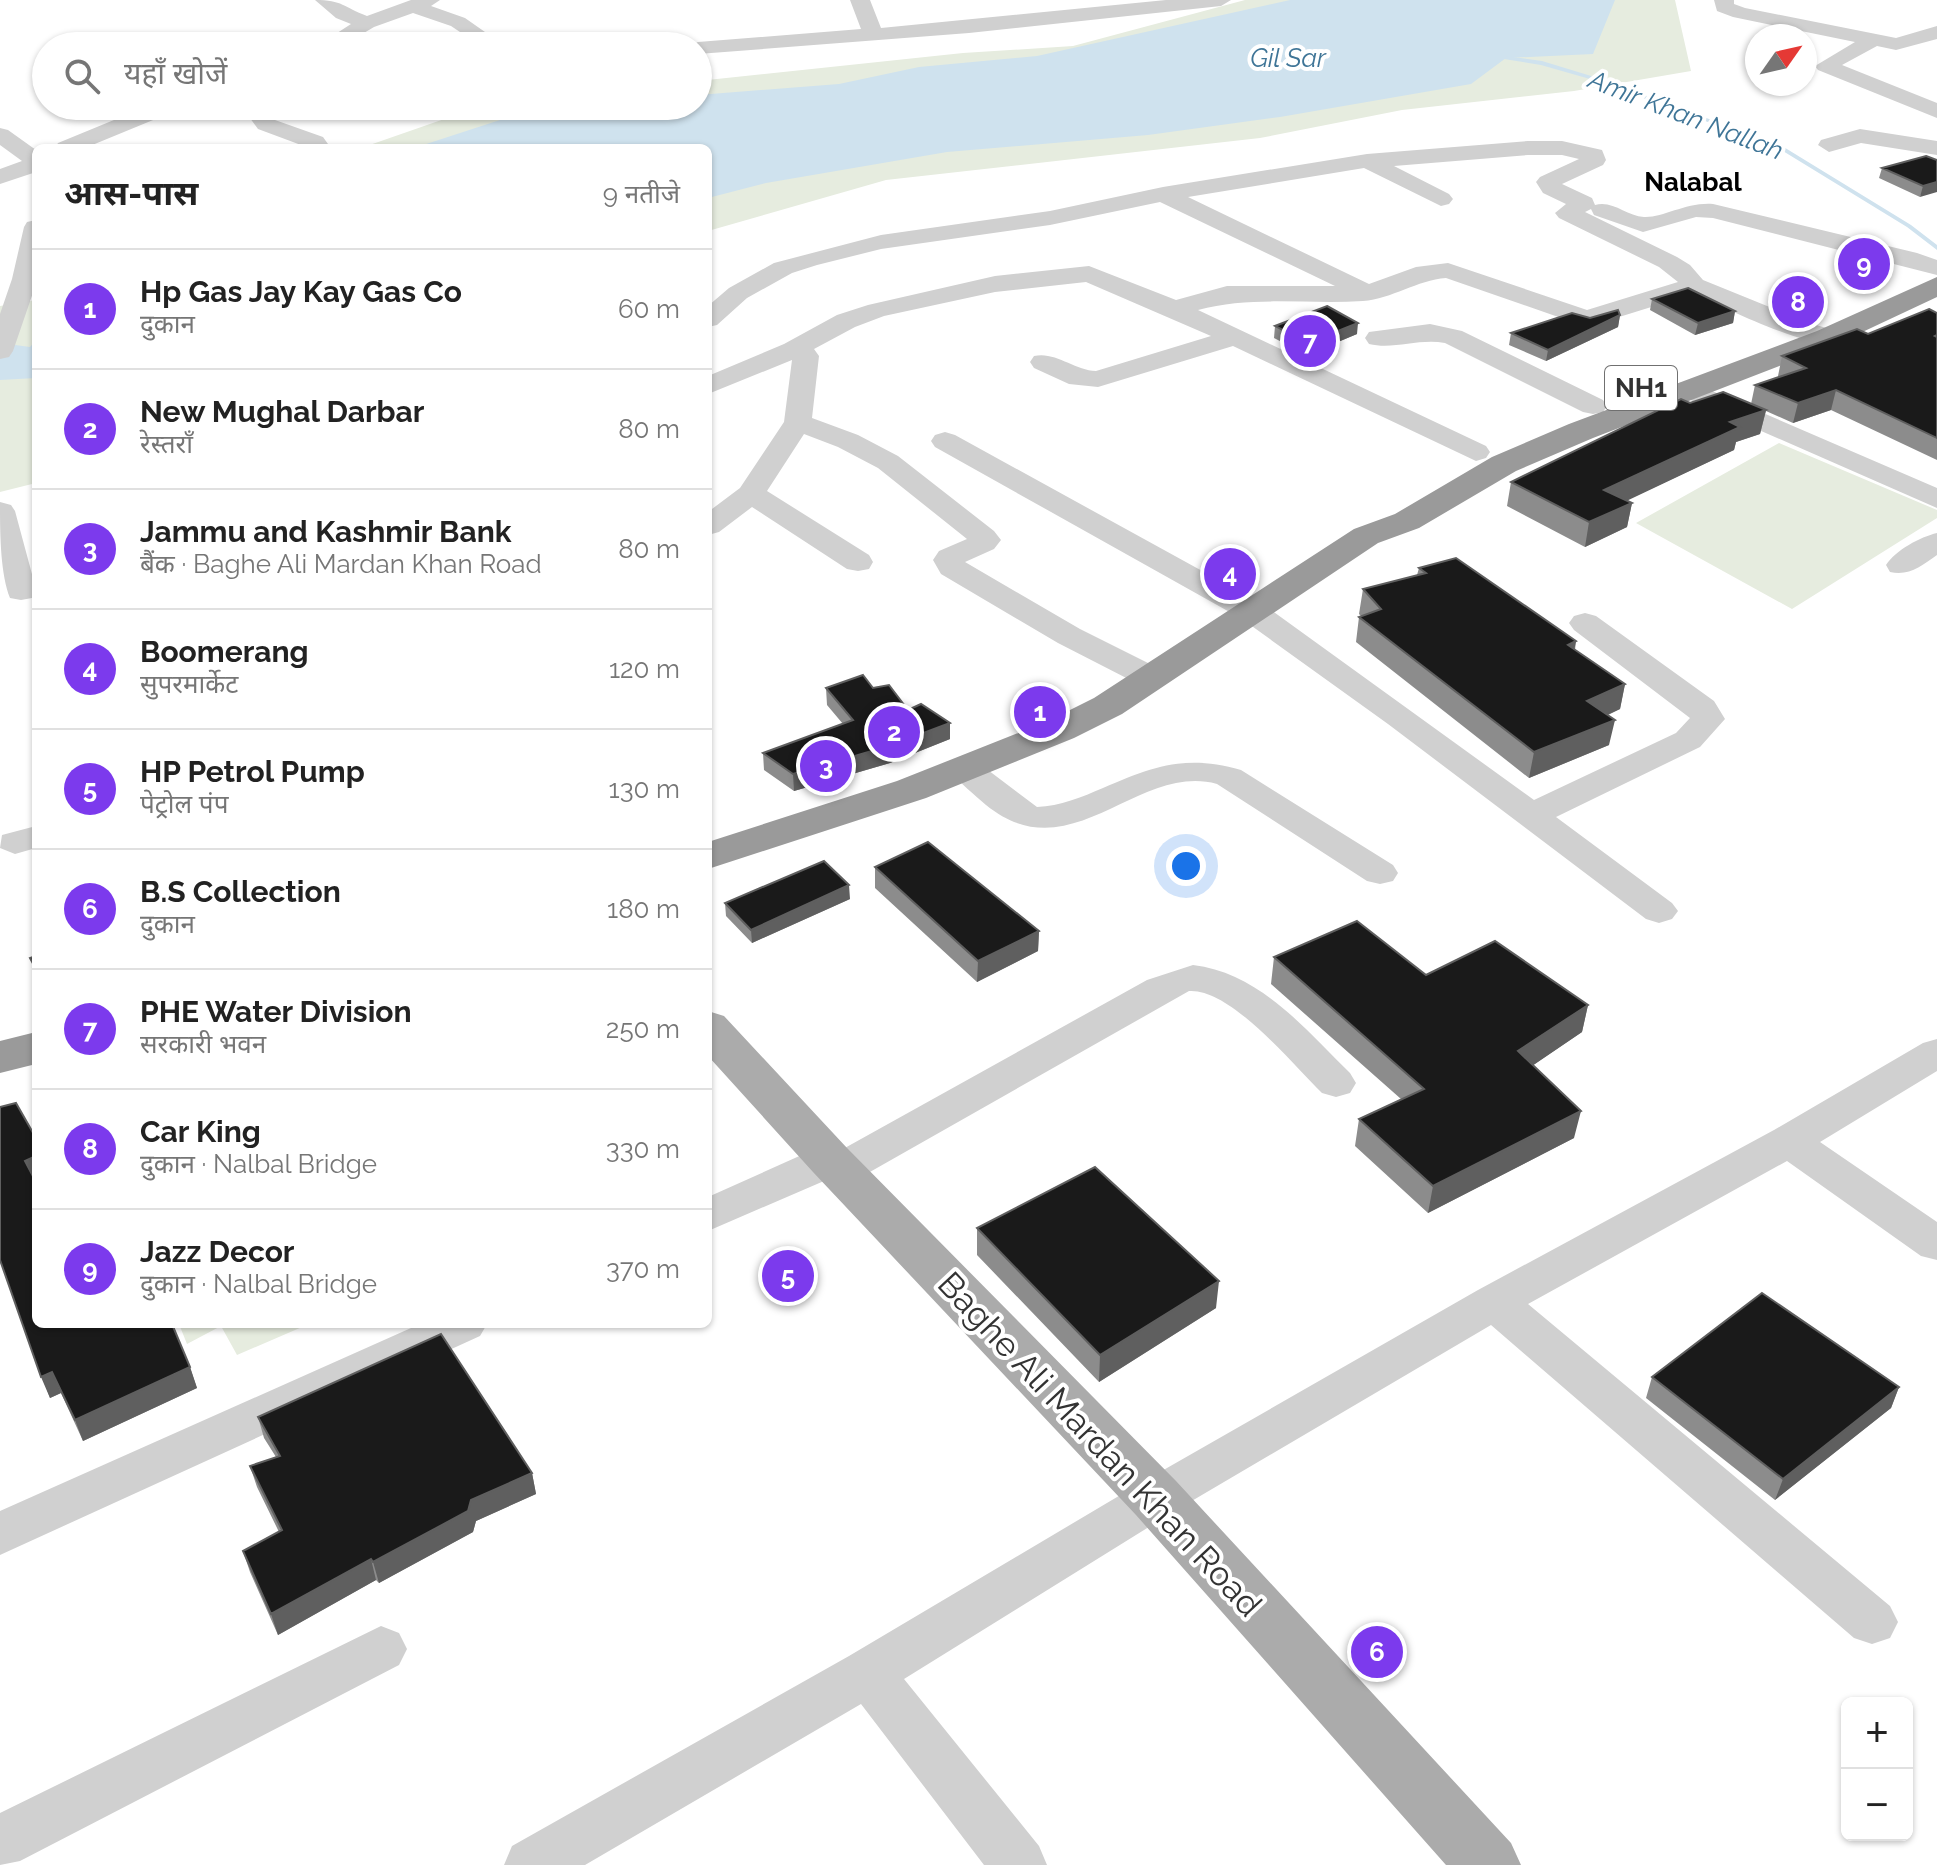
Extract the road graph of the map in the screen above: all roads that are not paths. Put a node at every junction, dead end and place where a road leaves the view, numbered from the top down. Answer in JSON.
{"nodes":[{"id":1,"x":325,"y":0,"type":"edge"},
{"id":2,"x":860,"y":0,"type":"edge"},
{"id":3,"x":1055,"y":0,"type":"edge"},
{"id":4,"x":1221,"y":0,"type":"edge"},
{"id":5,"x":1724,"y":0,"type":"edge"},
{"id":6,"x":420,"y":3,"type":"edge"},
{"id":7,"x":1067,"y":17,"type":"junction"},
{"id":8,"x":367,"y":23,"type":"junction"},
{"id":9,"x":351,"y":32,"type":"edge"},
{"id":10,"x":474,"y":32,"type":"edge"},
{"id":11,"x":1937,"y":32,"type":"edge"},
{"id":12,"x":873,"y":33,"type":"junction"},
{"id":13,"x":1874,"y":40,"type":"junction"},
{"id":14,"x":712,"y":47,"type":"edge"},
{"id":15,"x":1937,"y":111,"type":"edge"},
{"id":16,"x":133,"y":120,"type":"edge"},
{"id":17,"x":263,"y":120,"type":"edge"},
{"id":18,"x":0,"y":135,"type":"edge"},
{"id":19,"x":76,"y":144,"type":"edge"},
{"id":20,"x":317,"y":144,"type":"edge"},
{"id":21,"x":1829,"y":145,"type":"dead end"},
{"id":22,"x":1937,"y":148,"type":"edge"},
{"id":23,"x":32,"y":158,"type":"edge"},
{"id":24,"x":1367,"y":161,"type":"junction"},
{"id":25,"x":32,"y":163,"type":"edge"},
{"id":26,"x":0,"y":177,"type":"edge"},
{"id":27,"x":1163,"y":194,"type":"junction"},
{"id":28,"x":1441,"y":199,"type":"dead end"},
{"id":29,"x":1584,"y":203,"type":"junction"},
{"id":30,"x":32,"y":245,"type":"edge"},
{"id":31,"x":1936,"y":274,"type":"edge"},
{"id":32,"x":1694,"y":285,"type":"junction"},
{"id":33,"x":1366,"y":293,"type":"junction"},
{"id":34,"x":1174,"y":308,"type":"junction"},
{"id":35,"x":712,"y":316,"type":"edge"},
{"id":36,"x":1814,"y":333,"type":"junction"},
{"id":37,"x":1235,"y":337,"type":"junction"},
{"id":38,"x":1378,"y":338,"type":"dead end"},
{"id":39,"x":793,"y":350,"type":"junction"},
{"id":40,"x":0,"y":351,"type":"edge"},
{"id":41,"x":1043,"y":362,"type":"dead end"},
{"id":42,"x":1679,"y":383,"type":"junction"},
{"id":43,"x":712,"y":384,"type":"edge"},
{"id":44,"x":1593,"y":406,"type":"junction"},
{"id":45,"x":798,"y":422,"type":"junction"},
{"id":46,"x":945,"y":441,"type":"dead end"},
{"id":47,"x":1476,"y":452,"type":"junction"},
{"id":48,"x":751,"y":494,"type":"junction"},
{"id":49,"x":1937,"y":499,"type":"edge"},
{"id":50,"x":0,"y":511,"type":"edge"},
{"id":51,"x":712,"y":524,"type":"edge"},
{"id":52,"x":1366,"y":536,"type":"junction"},
{"id":53,"x":1937,"y":542,"type":"edge"},
{"id":54,"x":858,"y":562,"type":"dead end"},
{"id":55,"x":1901,"y":565,"type":"dead end"},
{"id":56,"x":19,"y":592,"type":"edge"},
{"id":57,"x":1253,"y":612,"type":"junction"},
{"id":58,"x":1585,"y":623,"type":"dead end"},
{"id":59,"x":1150,"y":677,"type":"junction"},
{"id":60,"x":968,"y":771,"type":"junction"},
{"id":61,"x":1531,"y":815,"type":"junction"},
{"id":62,"x":712,"y":853,"type":"edge"},
{"id":63,"x":1380,"y":873,"type":"dead end"},
{"id":64,"x":1659,"y":911,"type":"dead end"},
{"id":65,"x":712,"y":1031,"type":"edge"},
{"id":66,"x":32,"y":1049,"type":"edge"},
{"id":67,"x":1937,"y":1053,"type":"edge"},
{"id":68,"x":0,"y":1057,"type":"edge"},
{"id":69,"x":1336,"y":1083,"type":"dead end"},
{"id":70,"x":1789,"y":1141,"type":"junction"},
{"id":71,"x":834,"y":1165,"type":"junction"},
{"id":72,"x":712,"y":1213,"type":"edge"},
{"id":73,"x":1937,"y":1244,"type":"edge"},
{"id":74,"x":1494,"y":1302,"type":"junction"},
{"id":75,"x":455,"y":1328,"type":"edge"},
{"id":76,"x":1156,"y":1498,"type":"junction"},
{"id":77,"x":0,"y":1534,"type":"edge"},
{"id":78,"x":1872,"y":1622,"type":"dead end"},
{"id":79,"x":381,"y":1649,"type":"dead end"},
{"id":80,"x":868,"y":1673,"type":"junction"},
{"id":81,"x":0,"y":1842,"type":"edge"},
{"id":82,"x":532,"y":1865,"type":"edge"},
{"id":83,"x":1019,"y":1865,"type":"edge"},
{"id":84,"x":1488,"y":1865,"type":"edge"}],
"edges":[{"from":1,"to":8,"type":"street"},
{"from":2,"to":12,"type":"street"},
{"from":3,"to":7,"type":"street"},
{"from":4,"to":7,"type":"street"},
{"from":5,"to":13,"type":"street"},
{"from":6,"to":8,"type":"street"},
{"from":6,"to":10,"type":"street"},
{"from":7,"to":12,"type":"street"},
{"from":8,"to":9,"type":"street"},
{"from":11,"to":13,"type":"street"},
{"from":12,"to":14,"type":"street"},
{"from":13,"to":15,"type":"street"},
{"from":16,"to":19,"type":"street"},
{"from":17,"to":20,"type":"street"},
{"from":18,"to":23,"type":"street"},
{"from":21,"to":22,"type":"street"},
{"from":24,"to":27,"type":"street"},
{"from":24,"to":28,"type":"street"},
{"from":24,"to":29,"type":"street"},
{"from":25,"to":26,"type":"street"},
{"from":27,"to":33,"type":"street"},
{"from":27,"to":35,"type":"street"},
{"from":29,"to":31,"type":"street"},
{"from":29,"to":32,"type":"street"},
{"from":30,"to":40,"type":"street"},
{"from":31,"to":36,"type":"highway","number":"NH1"},
{"from":32,"to":33,"type":"street"},
{"from":32,"to":36,"type":"street"},
{"from":33,"to":34,"type":"street"},
{"from":34,"to":37,"type":"street"},
{"from":34,"to":39,"type":"street"},
{"from":36,"to":42,"type":"highway","number":"NH1"},
{"from":37,"to":41,"type":"street"},
{"from":37,"to":47,"type":"street"},
{"from":38,"to":44,"type":"street"},
{"from":39,"to":43,"type":"street"},
{"from":39,"to":45,"type":"street"},
{"from":42,"to":44,"type":"highway","number":"NH1"},
{"from":42,"to":49,"type":"street"},
{"from":42,"to":52,"type":"highway","number":"NH1"},
{"from":44,"to":47,"type":"highway","number":"NH1"},
{"from":45,"to":48,"type":"street"},
{"from":45,"to":59,"type":"street"},
{"from":46,"to":57,"type":"street"},
{"from":47,"to":52,"type":"highway","number":"NH1"},
{"from":48,"to":51,"type":"street"},
{"from":48,"to":54,"type":"street"},
{"from":50,"to":56,"type":"street"},
{"from":52,"to":57,"type":"highway","number":"NH1"},
{"from":53,"to":55,"type":"street"},
{"from":57,"to":59,"type":"highway","number":"NH1"},
{"from":57,"to":61,"type":"street"},
{"from":58,"to":61,"type":"street"},
{"from":59,"to":60,"type":"highway","number":"NH1"},
{"from":60,"to":62,"type":"highway","number":"NH1"},
{"from":60,"to":63,"type":"street"},
{"from":61,"to":64,"type":"street"},
{"from":65,"to":71,"type":"main road","name":"Baghe Ali Mardan Khan Road"},
{"from":66,"to":68,"type":"highway"},
{"from":67,"to":70,"type":"street"},
{"from":69,"to":71,"type":"street"},
{"from":70,"to":73,"type":"street"},
{"from":70,"to":74,"type":"street"},
{"from":71,"to":72,"type":"street"},
{"from":71,"to":76,"type":"main road","name":"Baghe Ali Mardan Khan Road"},
{"from":74,"to":76,"type":"street"},
{"from":74,"to":78,"type":"street"},
{"from":75,"to":77,"type":"street"},
{"from":76,"to":80,"type":"street"},
{"from":76,"to":84,"type":"main road","name":"Baghe Ali Mardan Khan Road"},
{"from":79,"to":81,"type":"street"},
{"from":80,"to":82,"type":"street"},
{"from":80,"to":83,"type":"street"}]}
